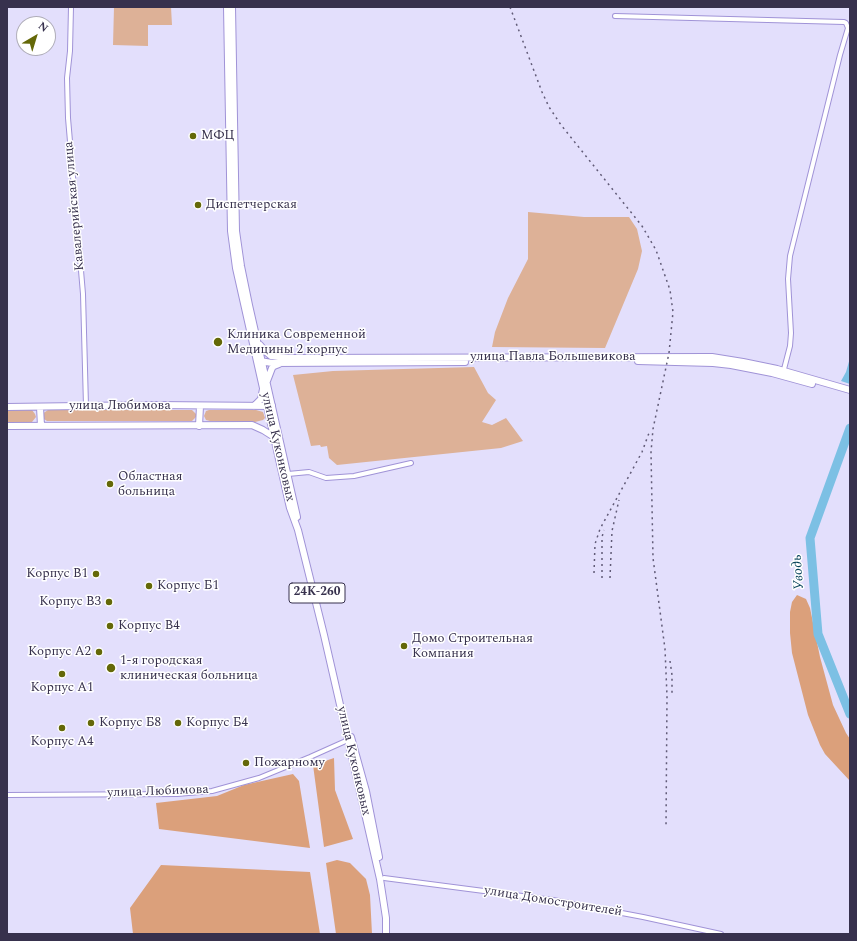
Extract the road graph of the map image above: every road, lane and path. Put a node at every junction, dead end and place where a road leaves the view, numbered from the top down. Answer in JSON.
{"nodes":[{"id":1,"x":71,"y":7,"type":"edge"},
{"id":2,"x":227,"y":7,"type":"edge"},
{"id":3,"x":232,"y":7,"type":"edge"},
{"id":4,"x":615,"y":16,"type":"dead end"},
{"id":5,"x":258,"y":342,"type":"junction"},
{"id":6,"x":257,"y":357,"type":"junction"},
{"id":7,"x":285,"y":361,"type":"junction"},
{"id":8,"x":263,"y":362,"type":"junction"},
{"id":9,"x":783,"y":374,"type":"junction"},
{"id":10,"x":261,"y":377,"type":"junction"},
{"id":11,"x":266,"y":383,"type":"junction"},
{"id":12,"x":837,"y":388,"type":"junction"},
{"id":13,"x":264,"y":389,"type":"junction"},
{"id":14,"x":850,"y":390,"type":"edge"},
{"id":15,"x":850,"y":394,"type":"edge"},
{"id":16,"x":40,"y":406,"type":"junction"},
{"id":17,"x":86,"y":406,"type":"junction"},
{"id":18,"x":200,"y":406,"type":"junction"},
{"id":19,"x":270,"y":406,"type":"junction"},
{"id":20,"x":7,"y":407,"type":"edge"},
{"id":21,"x":253,"y":407,"type":"junction"},
{"id":22,"x":7,"y":426,"type":"edge"},
{"id":23,"x":41,"y":426,"type":"junction"},
{"id":24,"x":199,"y":426,"type":"junction"},
{"id":25,"x":274,"y":437,"type":"junction"},
{"id":26,"x":411,"y":463,"type":"dead end"},
{"id":27,"x":288,"y":474,"type":"junction"},
{"id":28,"x":350,"y":740,"type":"junction"},
{"id":29,"x":7,"y":795,"type":"edge"},
{"id":30,"x":382,"y":879,"type":"junction"},
{"id":31,"x":388,"y":934,"type":"edge"},
{"id":32,"x":721,"y":934,"type":"edge"}],
"edges":[{"from":1,"to":17,"type":"street","name":"Кавалерийская улица"},
{"from":2,"to":6,"type":"main road","name":"улица Куконковых"},
{"from":3,"to":5,"type":"main road","name":"улица Куконковых"},
{"from":4,"to":9,"type":"street"},
{"from":5,"to":7,"type":"main road","name":"улица Павла Большевикова"},
{"from":5,"to":8,"type":"main road","name":"улица Куконковых"},
{"from":6,"to":8,"type":"main road"},
{"from":6,"to":10,"type":"main road","name":"улица Куконковых"},
{"from":7,"to":8,"type":"main road"},
{"from":7,"to":9,"type":"main road","name":"улица Павла Большевикова"},
{"from":7,"to":11,"type":"main road"},
{"from":8,"to":10,"type":"main road"},
{"from":8,"to":11,"type":"main road","name":"улица Куконковых","number":"24К-260"},
{"from":9,"to":12,"type":"main road","name":"улица Павла Большевикова"},
{"from":10,"to":13,"type":"main road","name":"улица Куконковых"},
{"from":11,"to":19,"type":"main road","name":"улица Куконковых","number":"24К-260"},
{"from":12,"to":14,"type":"main road","name":"улица Павла Большевикова"},
{"from":12,"to":15,"type":"main road"},
{"from":13,"to":19,"type":"main road","name":"улица Куконковых"},
{"from":13,"to":21,"type":"main road"},
{"from":16,"to":17,"type":"main road","name":"улица Любимова"},
{"from":16,"to":20,"type":"main road","name":"улица Любимова"},
{"from":16,"to":23,"type":"main road"},
{"from":17,"to":18,"type":"main road","name":"улица Любимова"},
{"from":18,"to":21,"type":"main road","name":"улица Любимова"},
{"from":18,"to":24,"type":"main road"},
{"from":19,"to":21,"type":"main road","name":"улица Любимова"},
{"from":19,"to":25,"type":"main road","name":"улица Куконковых"},
{"from":19,"to":27,"type":"main road","name":"улица Куконковых","number":"24К-260"},
{"from":22,"to":23,"type":"main road","name":"улица Любимова"},
{"from":23,"to":24,"type":"main road","name":"улица Любимова"},
{"from":24,"to":25,"type":"main road","name":"улица Любимова"},
{"from":25,"to":28,"type":"main road","name":"улица Куконковых"},
{"from":26,"to":27,"type":"street"},
{"from":27,"to":28,"type":"main road","name":"улица Куконковых","number":"24К-260"},
{"from":28,"to":29,"type":"street","name":"улица Любимова"},
{"from":28,"to":30,"type":"main road","name":"улица Куконковых","number":"24К-260"},
{"from":30,"to":31,"type":"main road","number":"24К-260"},
{"from":30,"to":32,"type":"street","name":"улица Домостроителей"}]}
